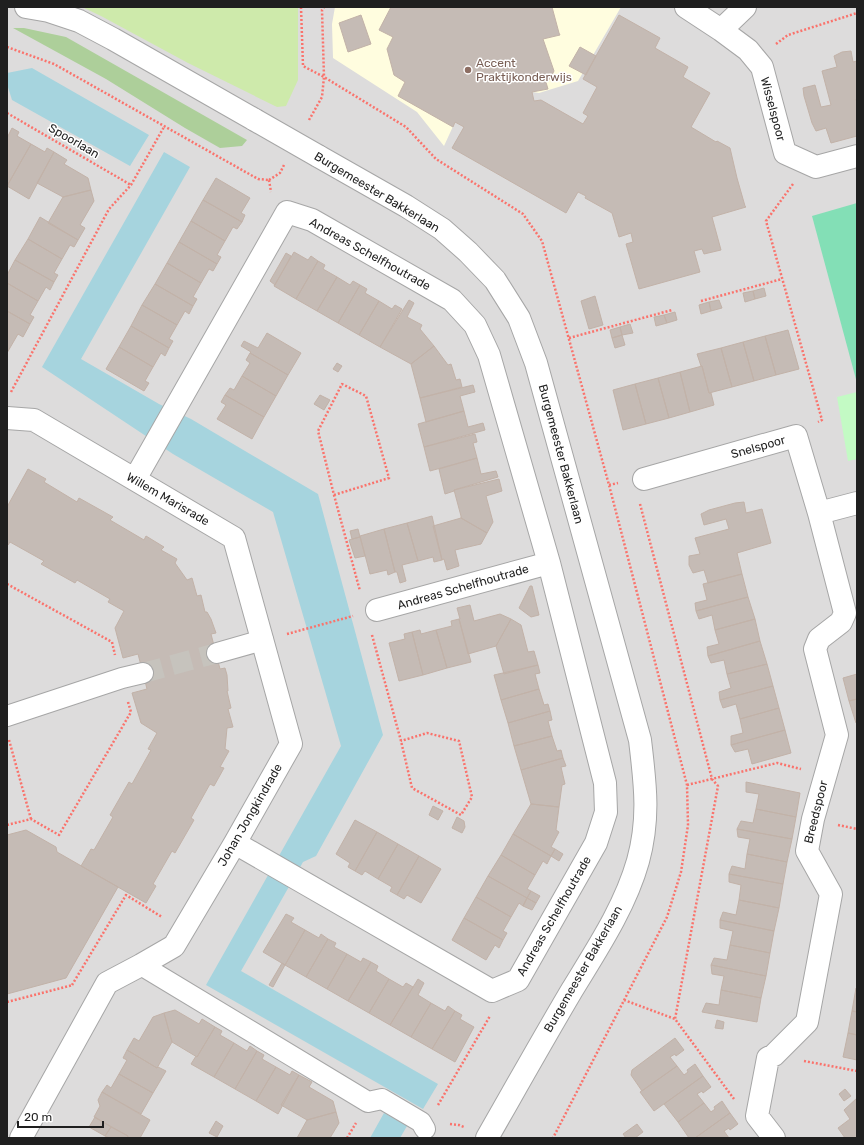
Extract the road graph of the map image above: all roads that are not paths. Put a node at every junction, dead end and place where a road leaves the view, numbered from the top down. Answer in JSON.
{"nodes":[{"id":1,"x":26,"y":7,"type":"edge"},
{"id":2,"x":686,"y":7,"type":"edge"},
{"id":3,"x":745,"y":7,"type":"edge"},
{"id":4,"x":721,"y":30,"type":"junction"},
{"id":5,"x":857,"y":156,"type":"edge"},
{"id":6,"x":7,"y":418,"type":"edge"},
{"id":7,"x":644,"y":479,"type":"dead end"},
{"id":8,"x":135,"y":480,"type":"junction"},
{"id":9,"x":857,"y":503,"type":"edge"},
{"id":10,"x":819,"y":513,"type":"junction"},
{"id":11,"x":549,"y":563,"type":"junction"},
{"id":12,"x":370,"y":612,"type":"road end"},
{"id":13,"x":263,"y":640,"type":"junction"},
{"id":14,"x":217,"y":653,"type":"tunnel mouth"},
{"id":15,"x":143,"y":673,"type":"tunnel mouth"},
{"id":16,"x":7,"y":716,"type":"edge"},
{"id":17,"x":235,"y":843,"type":"junction"},
{"id":18,"x":141,"y":965,"type":"junction"},
{"id":19,"x":425,"y":1129,"type":"road end"},
{"id":20,"x":21,"y":1138,"type":"edge"},
{"id":21,"x":487,"y":1138,"type":"edge"},
{"id":22,"x":774,"y":1138,"type":"edge"}],
"edges":[{"from":1,"to":21,"type":"street","name":"Burgemeester Bakkerlaan","bridge":true},
{"from":2,"to":4,"type":"street","name":"Wisselspoor"},
{"from":3,"to":4,"type":"street"},
{"from":4,"to":5,"type":"street","name":"Wisselspoor"},
{"from":6,"to":8,"type":"street","name":"Willem Marisrade"},
{"from":7,"to":10,"type":"street","name":"Snelspoor"},
{"from":8,"to":11,"type":"street","name":"Andreas Schelfhoutrade"},
{"from":8,"to":13,"type":"street","name":"Willem Marisrade"},
{"from":9,"to":10,"type":"street"},
{"from":10,"to":22,"type":"street","name":"Breedspoor"},
{"from":11,"to":12,"type":"street","name":"Andreas Schelfhoutrade"},
{"from":11,"to":17,"type":"street","name":"Andreas Schelfhoutrade"},
{"from":13,"to":14,"type":"street"},
{"from":13,"to":17,"type":"street","name":"Johan Jongkindrade"},
{"from":15,"to":16,"type":"street"},
{"from":17,"to":18,"type":"street","name":"Johan Jongkindrade"},
{"from":18,"to":19,"type":"street"},
{"from":18,"to":20,"type":"street","name":"Johan Jongkindrade"}]}
